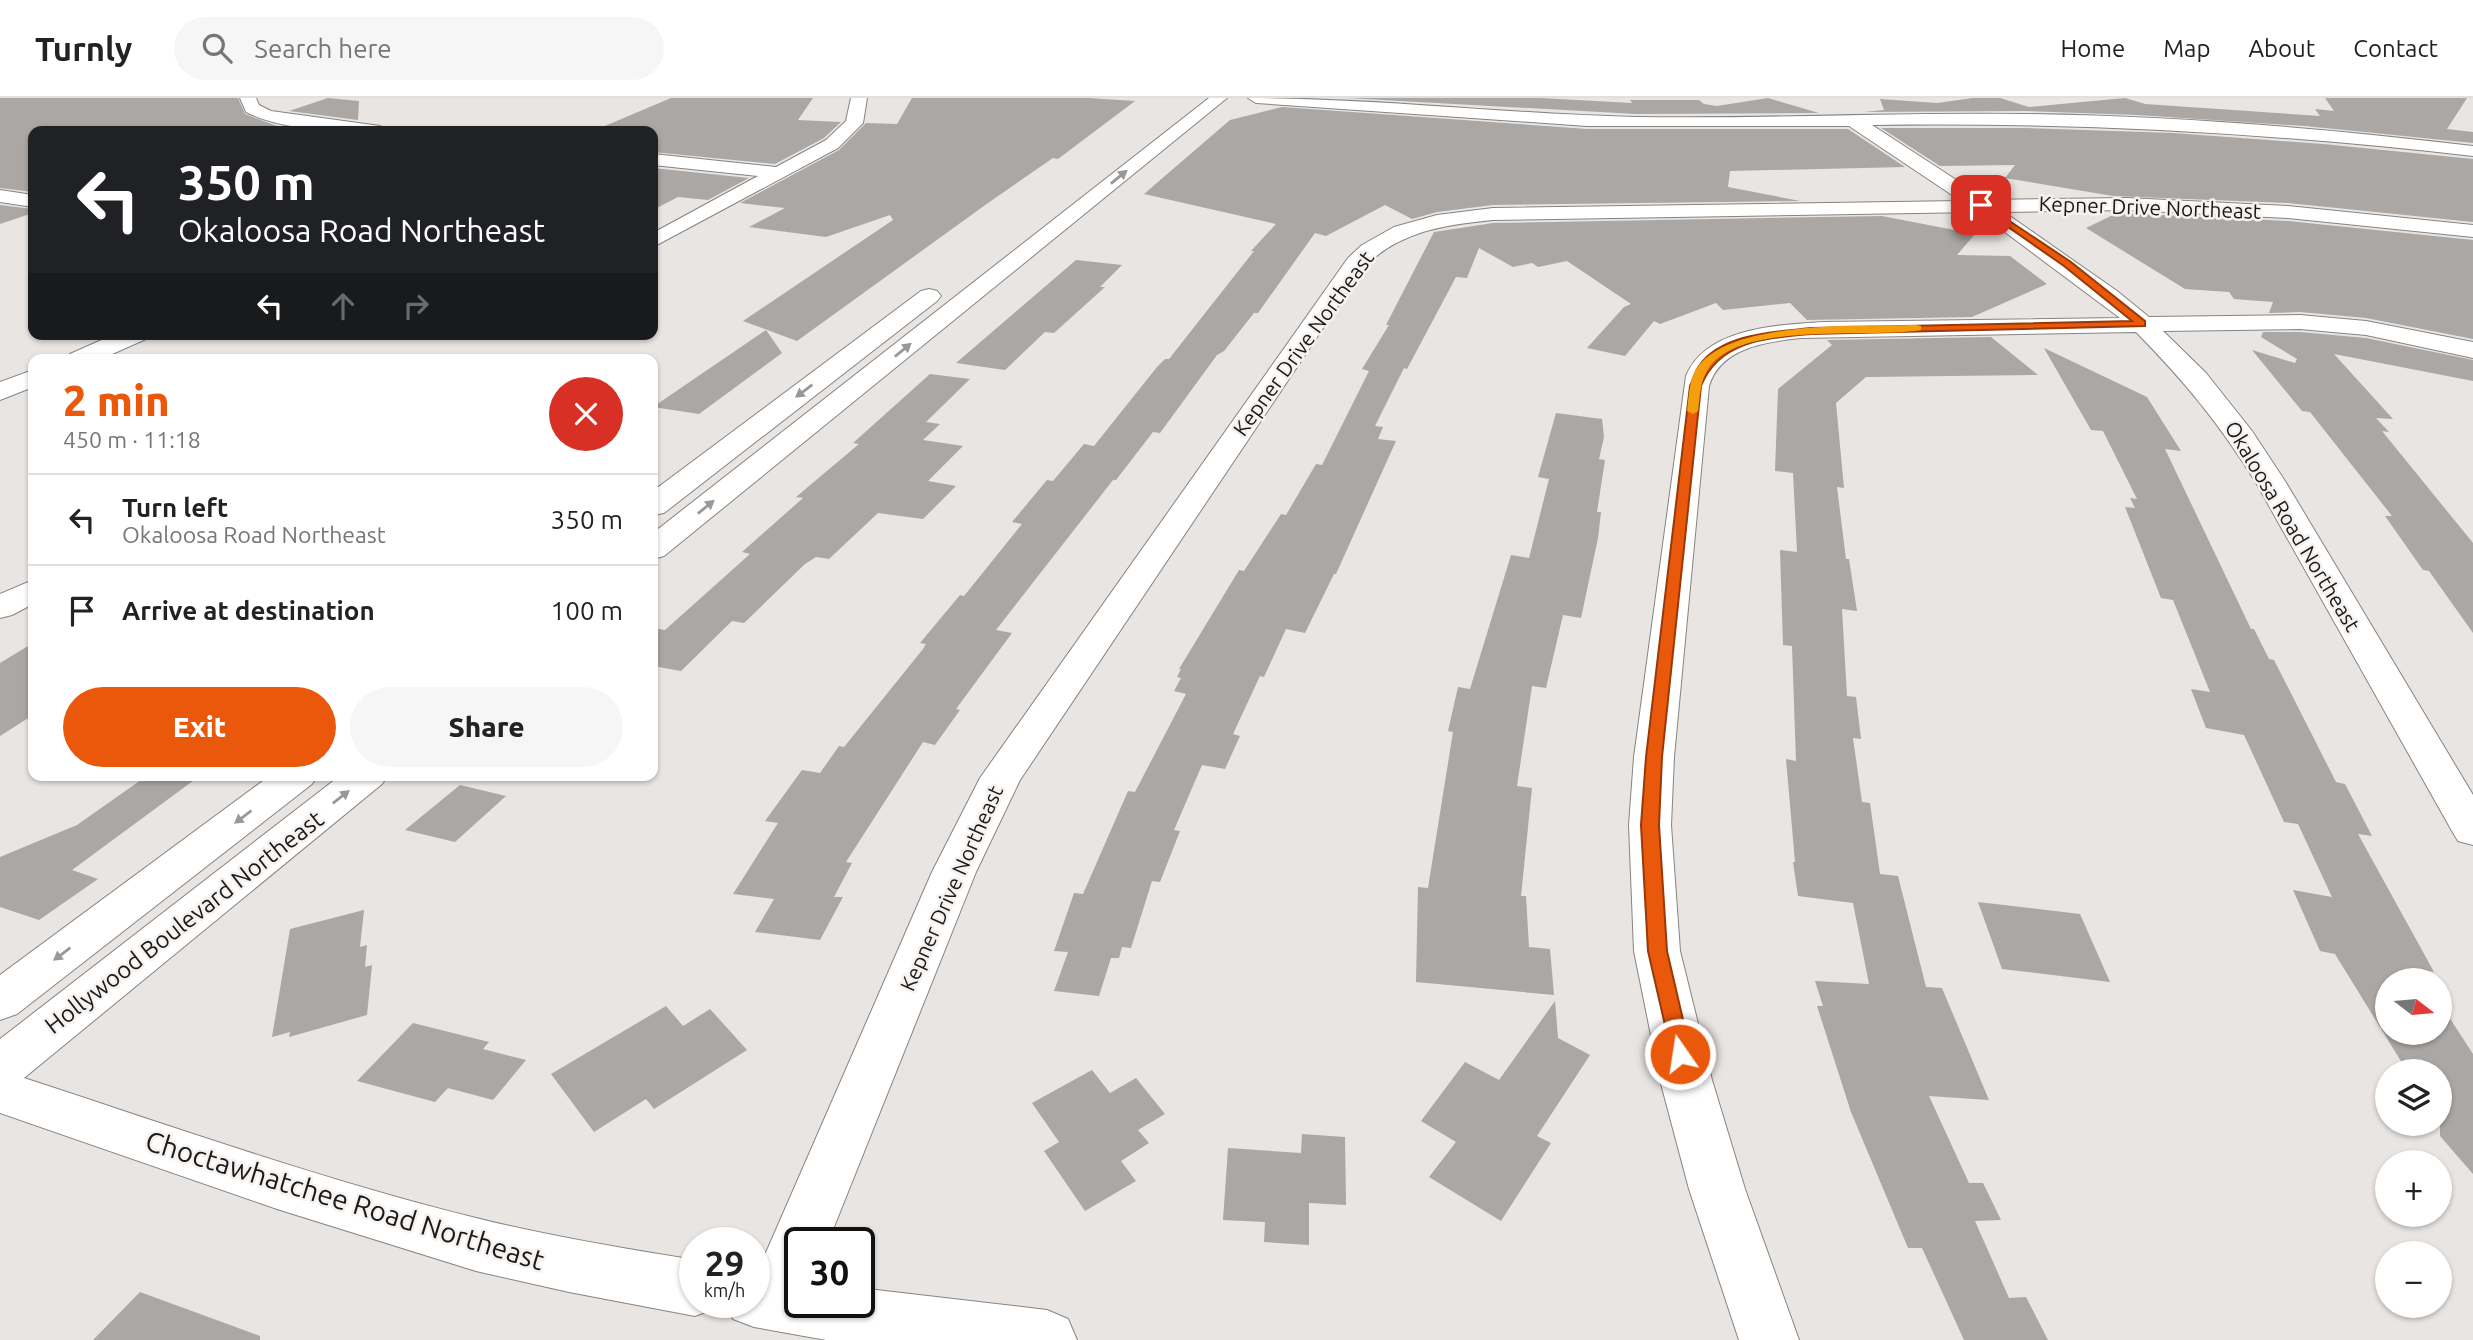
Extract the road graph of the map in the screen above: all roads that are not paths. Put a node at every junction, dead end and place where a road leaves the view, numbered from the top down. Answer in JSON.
{"nodes":[{"id":1,"x":248,"y":98,"type":"edge"},
{"id":2,"x":859,"y":98,"type":"edge"},
{"id":3,"x":1190,"y":98,"type":"edge"},
{"id":4,"x":1219,"y":98,"type":"edge"},
{"id":5,"x":1256,"y":98,"type":"edge"},
{"id":6,"x":1818,"y":98,"type":"edge"},
{"id":7,"x":2063,"y":104,"type":"dead end"},
{"id":8,"x":1854,"y":121,"type":"junction"},
{"id":9,"x":2097,"y":121,"type":"junction"},
{"id":10,"x":329,"y":126,"type":"edge"},
{"id":11,"x":2473,"y":150,"type":"edge"},
{"id":12,"x":658,"y":160,"type":"edge"},
{"id":13,"x":781,"y":173,"type":"junction"},
{"id":14,"x":0,"y":196,"type":"edge"},
{"id":15,"x":28,"y":200,"type":"edge"},
{"id":16,"x":1056,"y":200,"type":"junction"},
{"id":17,"x":1087,"y":203,"type":"junction"},
{"id":18,"x":1981,"y":205,"type":"junction"},
{"id":19,"x":1024,"y":224,"type":"dead end"},
{"id":20,"x":2473,"y":230,"type":"edge"},
{"id":21,"x":658,"y":238,"type":"edge"},
{"id":22,"x":950,"y":280,"type":"dead end"},
{"id":23,"x":2142,"y":324,"type":"junction"},
{"id":24,"x":123,"y":340,"type":"edge"},
{"id":25,"x":2473,"y":350,"type":"edge"},
{"id":26,"x":91,"y":354,"type":"edge"},
{"id":27,"x":833,"y":369,"type":"junction"},
{"id":28,"x":872,"y":375,"type":"junction"},
{"id":29,"x":28,"y":380,"type":"edge"},
{"id":30,"x":0,"y":391,"type":"edge"},
{"id":31,"x":658,"y":502,"type":"edge"},
{"id":32,"x":658,"y":545,"type":"edge"},
{"id":33,"x":28,"y":593,"type":"edge"},
{"id":34,"x":0,"y":608,"type":"edge"},
{"id":35,"x":290,"y":781,"type":"edge"},
{"id":36,"x":361,"y":781,"type":"edge"},
{"id":37,"x":2473,"y":831,"type":"edge"},
{"id":38,"x":0,"y":1001,"type":"edge"},
{"id":39,"x":0,"y":1068,"type":"edge"},
{"id":40,"x":0,"y":1091,"type":"edge"},
{"id":41,"x":679,"y":1285,"type":"edge"},
{"id":42,"x":770,"y":1286,"type":"edge"},
{"id":43,"x":770,"y":1301,"type":"edge"},
{"id":44,"x":1047,"y":1340,"type":"edge"},
{"id":45,"x":1769,"y":1340,"type":"edge"}],
"edges":[{"from":1,"to":10,"type":"street"},
{"from":2,"to":13,"type":"street"},
{"from":3,"to":16,"type":"street"},
{"from":17,"to":4,"type":"street","one_way":true},
{"from":5,"to":8,"type":"street"},
{"from":6,"to":8,"type":"street","name":"Okaloosa Road Northeast"},
{"from":7,"to":9,"type":"street"},
{"from":8,"to":9,"type":"street"},
{"from":8,"to":18,"type":"street","name":"Okaloosa Road Northeast"},
{"from":9,"to":11,"type":"street"},
{"from":12,"to":13,"type":"street"},
{"from":13,"to":21,"type":"street"},
{"from":14,"to":15,"type":"street"},
{"from":16,"to":17,"type":"street"},
{"from":16,"to":19,"type":"street"},
{"from":28,"to":17,"type":"street","one_way":true},
{"from":18,"to":20,"type":"street","name":"Kepner Drive Northeast"},
{"from":18,"to":23,"type":"street","name":"Okaloosa Road Northeast"},
{"from":18,"to":42,"type":"street","name":"Kepner Drive Northeast"},
{"from":22,"to":27,"type":"street"},
{"from":23,"to":25,"type":"street"},
{"from":23,"to":37,"type":"street","name":"Okaloosa Road Northeast"},
{"from":23,"to":45,"type":"street"},
{"from":24,"to":26,"type":"street"},
{"from":27,"to":28,"type":"street"},
{"from":27,"to":31,"type":"street","one_way":true},
{"from":32,"to":28,"type":"street","one_way":true},
{"from":29,"to":30,"type":"street"},
{"from":33,"to":34,"type":"street"},
{"from":35,"to":38,"type":"street","name":"Hollywood Boulevard Northeast","one_way":true},
{"from":39,"to":36,"type":"street","name":"Hollywood Boulevard Northeast","one_way":true},
{"from":40,"to":41,"type":"street","name":"Choctawhatchee Road Northeast"},
{"from":43,"to":44,"type":"street"}]}
